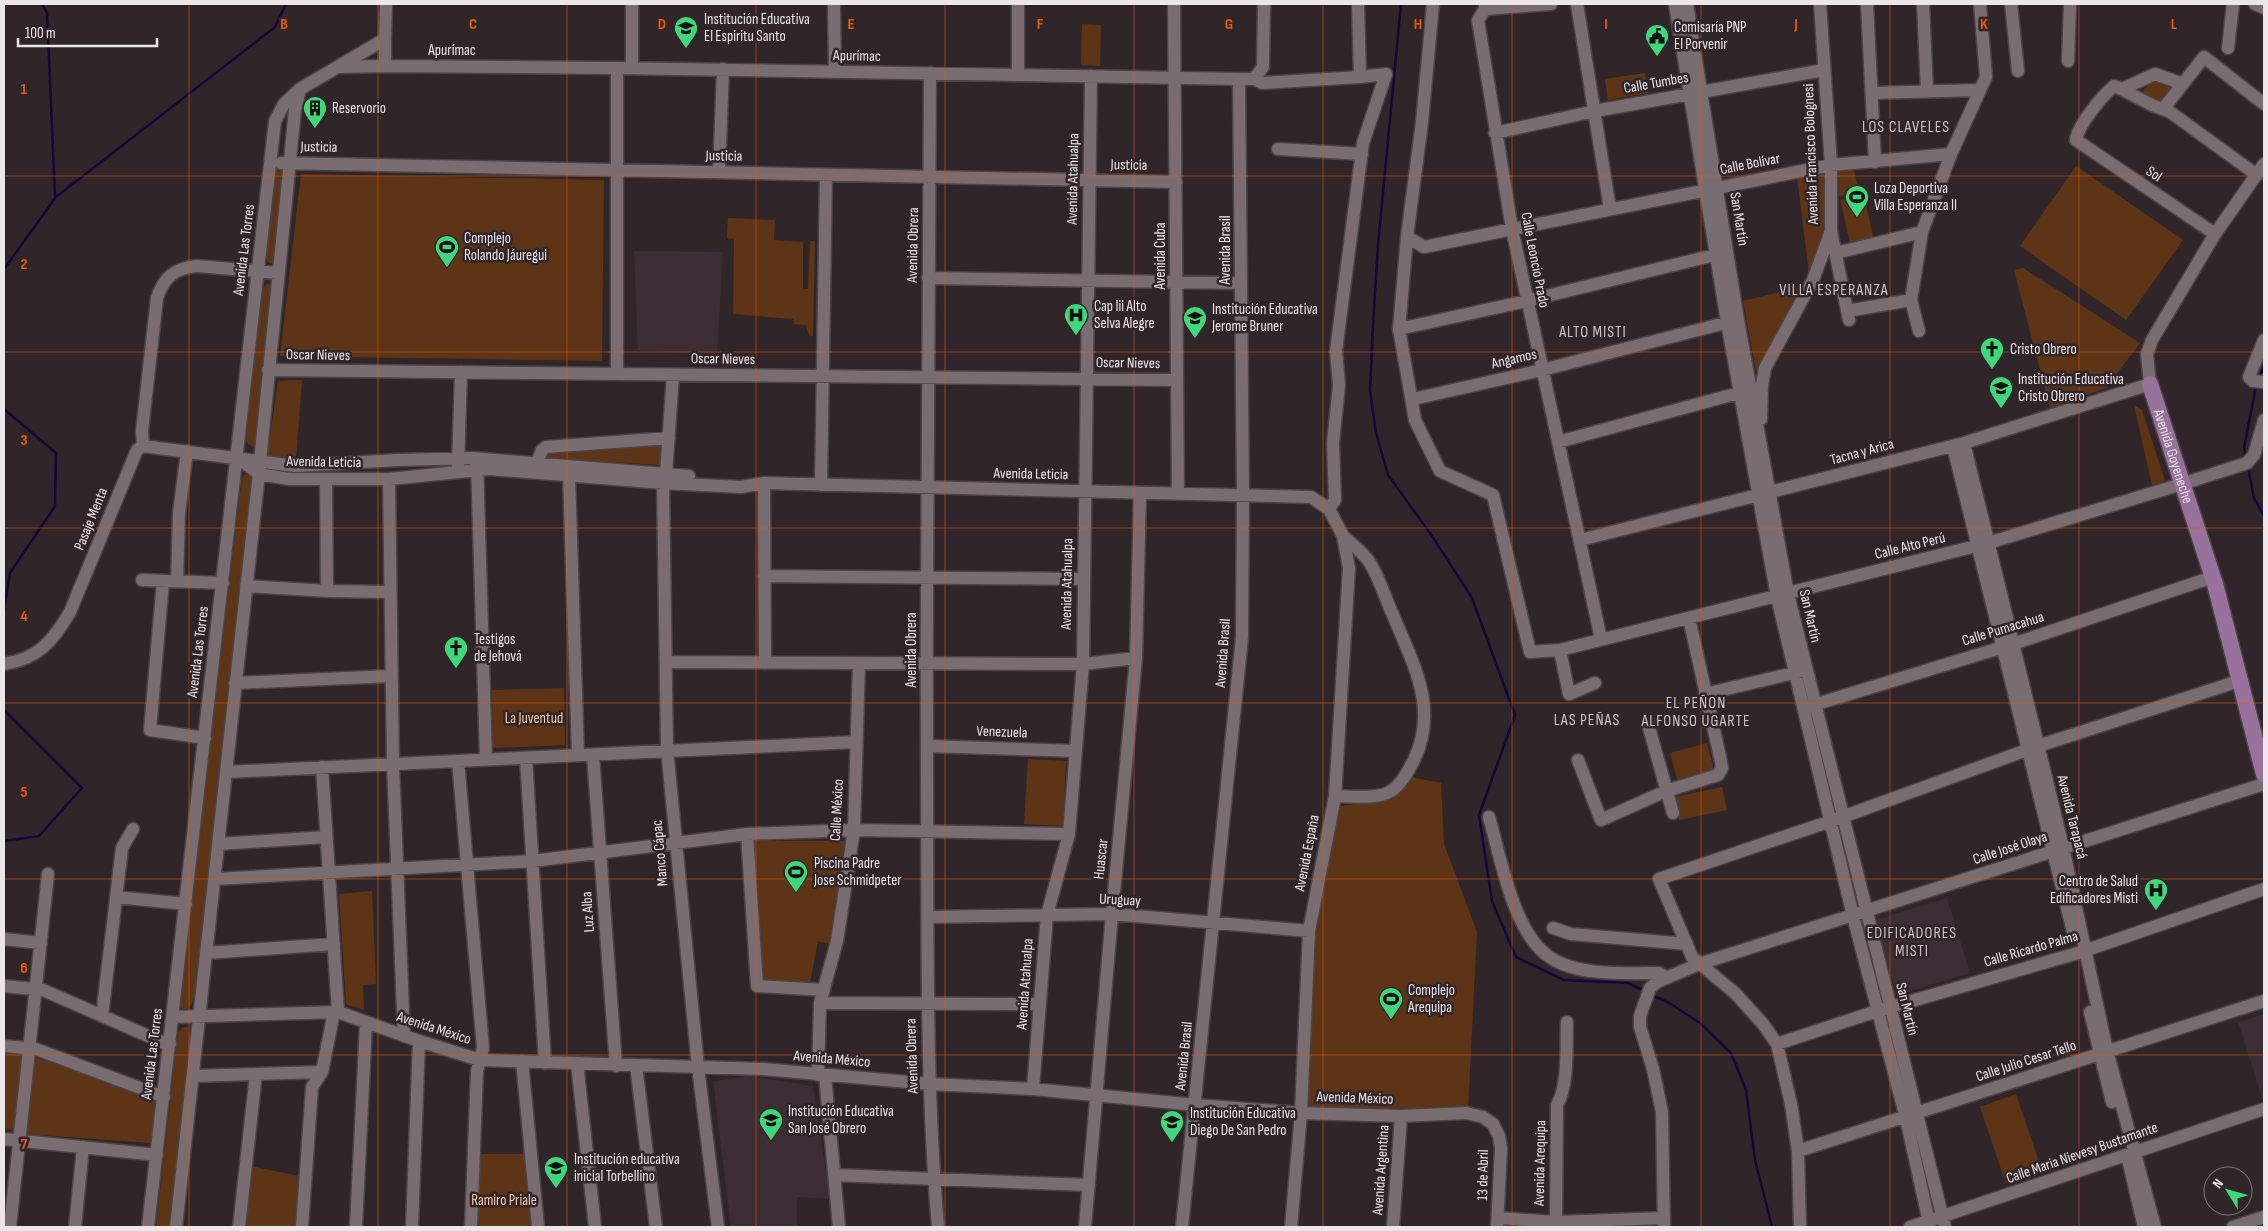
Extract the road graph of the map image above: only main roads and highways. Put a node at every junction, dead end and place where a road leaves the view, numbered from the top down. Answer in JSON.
{"nodes":[{"id":1,"x":2150,"y":384,"type":"road end"},
{"id":2,"x":2264,"y":774,"type":"edge"}],
"edges":[{"from":1,"to":2,"type":"main road","name":"Avenida Goyeneche"}]}
